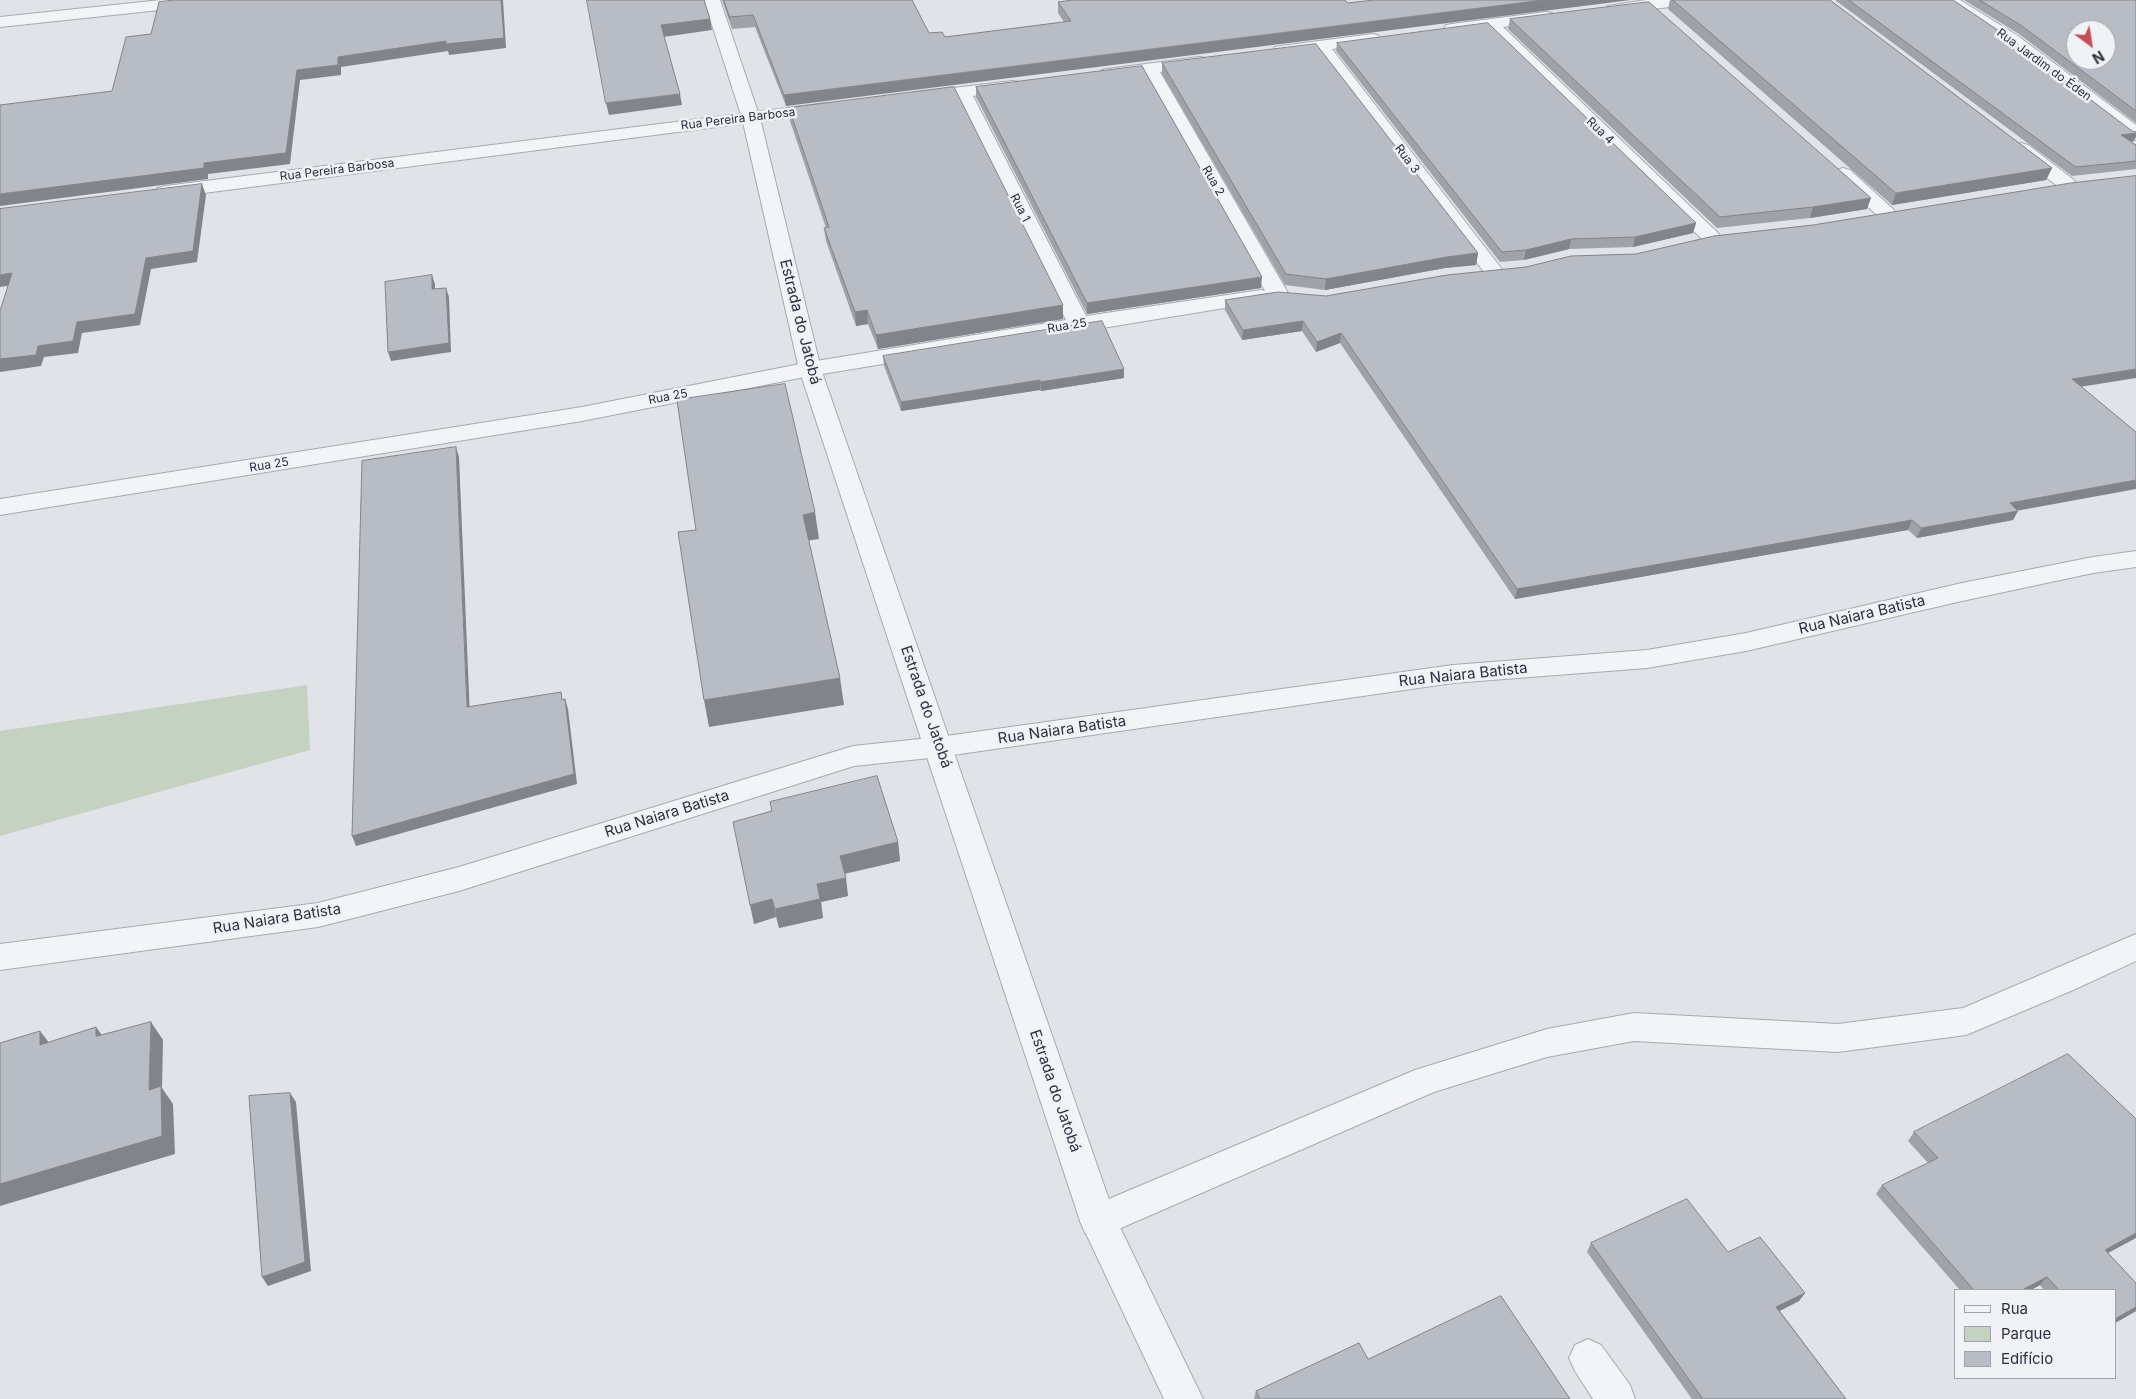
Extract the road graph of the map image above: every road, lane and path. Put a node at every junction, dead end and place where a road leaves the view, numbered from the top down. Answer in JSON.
{"nodes":[{"id":1,"x":207,"y":0,"type":"edge"},
{"id":2,"x":712,"y":0,"type":"edge"},
{"id":3,"x":1685,"y":0,"type":"edge"},
{"id":4,"x":1949,"y":0,"type":"edge"},
{"id":5,"x":1650,"y":4,"type":"junction"},
{"id":6,"x":1594,"y":11,"type":"edge"},
{"id":7,"x":1565,"y":15,"type":"edge"},
{"id":8,"x":1665,"y":17,"type":"edge"},
{"id":9,"x":0,"y":22,"type":"edge"},
{"id":10,"x":1490,"y":24,"type":"junction"},
{"id":11,"x":1433,"y":31,"type":"edge"},
{"id":12,"x":1386,"y":37,"type":"edge"},
{"id":13,"x":1320,"y":46,"type":"junction"},
{"id":14,"x":1263,"y":54,"type":"edge"},
{"id":15,"x":1216,"y":60,"type":"edge"},
{"id":16,"x":1149,"y":69,"type":"junction"},
{"id":17,"x":1090,"y":76,"type":"edge"},
{"id":18,"x":1031,"y":84,"type":"edge"},
{"id":19,"x":962,"y":92,"type":"junction"},
{"id":20,"x":904,"y":99,"type":"edge"},
{"id":21,"x":847,"y":106,"type":"edge"},
{"id":22,"x":751,"y":118,"type":"junction"},
{"id":23,"x":2136,"y":134,"type":"edge"},
{"id":24,"x":2004,"y":136,"type":"edge"},
{"id":25,"x":1827,"y":161,"type":"edge"},
{"id":26,"x":2039,"y":188,"type":"edge"},
{"id":27,"x":148,"y":194,"type":"edge"},
{"id":28,"x":1858,"y":218,"type":"edge"},
{"id":29,"x":1685,"y":244,"type":"edge"},
{"id":30,"x":1517,"y":269,"type":"edge"},
{"id":31,"x":1287,"y":294,"type":"joint"},
{"id":32,"x":1079,"y":324,"type":"junction"},
{"id":33,"x":810,"y":369,"type":"junction"},
{"id":34,"x":0,"y":507,"type":"edge"},
{"id":35,"x":2136,"y":559,"type":"edge"},
{"id":36,"x":939,"y":747,"type":"junction"},
{"id":37,"x":2136,"y":947,"type":"edge"},
{"id":38,"x":0,"y":958,"type":"edge"},
{"id":39,"x":1098,"y":1221,"type":"junction"},
{"id":40,"x":1588,"y":1358,"type":"dead end"},
{"id":41,"x":1184,"y":1399,"type":"edge"},
{"id":42,"x":1616,"y":1399,"type":"edge"}],
"edges":[{"from":1,"to":9,"type":"street"},
{"from":2,"to":22,"type":"street","name":"Estrada do Jatobá"},
{"from":3,"to":5,"type":"street"},
{"from":4,"to":23,"type":"street","name":"Rua Jardim do Éden"},
{"from":5,"to":6,"type":"street"},
{"from":5,"to":8,"type":"street"},
{"from":7,"to":10,"type":"street"},
{"from":10,"to":11,"type":"street"},
{"from":10,"to":29,"type":"street","name":"Rua 4"},
{"from":12,"to":13,"type":"street"},
{"from":13,"to":14,"type":"street"},
{"from":13,"to":30,"type":"street","name":"Rua 3"},
{"from":15,"to":16,"type":"street"},
{"from":16,"to":17,"type":"street"},
{"from":16,"to":31,"type":"street","name":"Rua 2"},
{"from":18,"to":19,"type":"street"},
{"from":19,"to":20,"type":"street"},
{"from":19,"to":32,"type":"street","name":"Rua 1"},
{"from":21,"to":22,"type":"street","name":"Rua Pereira Barbosa"},
{"from":22,"to":27,"type":"street","name":"Rua Pereira Barbosa"},
{"from":22,"to":33,"type":"street","name":"Estrada do Jatobá"},
{"from":24,"to":26,"type":"street"},
{"from":25,"to":28,"type":"street"},
{"from":31,"to":32,"type":"street","name":"Rua 25"},
{"from":32,"to":33,"type":"street","name":"Rua 25"},
{"from":33,"to":34,"type":"street","name":"Rua 25"},
{"from":33,"to":36,"type":"street","name":"Estrada do Jatobá"},
{"from":35,"to":36,"type":"street","name":"Rua Naiara Batista"},
{"from":36,"to":38,"type":"street","name":"Rua Naiara Batista"},
{"from":36,"to":39,"type":"street","name":"Estrada do Jatobá"},
{"from":37,"to":39,"type":"street"},
{"from":39,"to":41,"type":"street","name":"Estrada do Jatobá"},
{"from":40,"to":42,"type":"street"}]}
